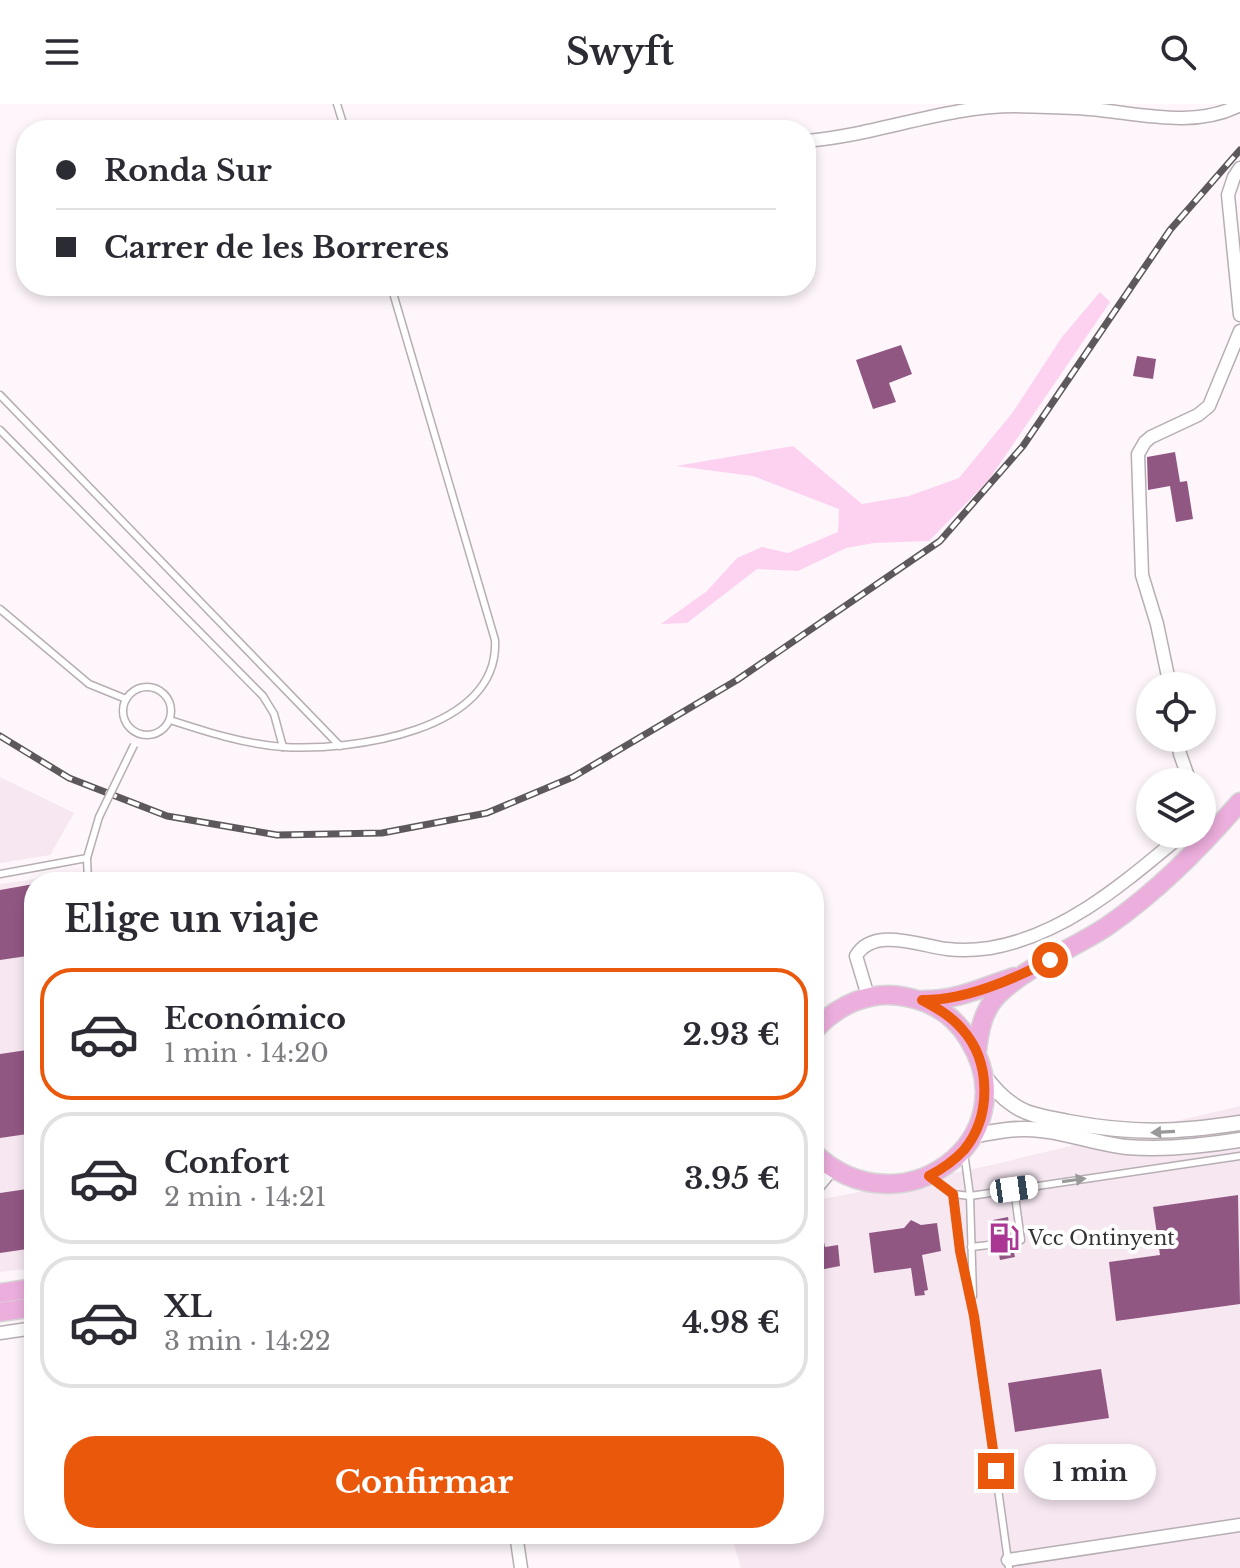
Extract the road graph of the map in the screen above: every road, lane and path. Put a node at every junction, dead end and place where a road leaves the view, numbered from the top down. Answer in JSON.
{"nodes":[{"id":1,"x":1008,"y":105,"type":"edge"},
{"id":2,"x":1240,"y":105,"type":"edge"},
{"id":3,"x":816,"y":140,"type":"edge"},
{"id":4,"x":1240,"y":168,"type":"edge"},
{"id":5,"x":394,"y":296,"type":"edge"},
{"id":6,"x":1240,"y":315,"type":"edge"},
{"id":7,"x":1240,"y":331,"type":"edge"},
{"id":8,"x":0,"y":395,"type":"edge"},
{"id":9,"x":0,"y":430,"type":"edge"},
{"id":10,"x":0,"y":609,"type":"edge"},
{"id":11,"x":1167,"y":672,"type":"edge"},
{"id":12,"x":126,"y":699,"type":"junction"},
{"id":13,"x":170,"y":720,"type":"junction"},
{"id":14,"x":138,"y":734,"type":"junction"},
{"id":15,"x":340,"y":746,"type":"junction"},
{"id":16,"x":283,"y":747,"type":"junction"},
{"id":17,"x":1240,"y":802,"type":"edge"},
{"id":18,"x":1165,"y":848,"type":"edge"},
{"id":19,"x":87,"y":858,"type":"junction"},
{"id":20,"x":88,"y":872,"type":"edge"},
{"id":21,"x":0,"y":874,"type":"edge"},
{"id":22,"x":1024,"y":974,"type":"junction"},
{"id":23,"x":868,"y":996,"type":"junction"},
{"id":24,"x":922,"y":1000,"type":"junction"},
{"id":25,"x":824,"y":1020,"type":"edge"},
{"id":26,"x":977,"y":1051,"type":"junction"},
{"id":27,"x":984,"y":1076,"type":"junction"},
{"id":28,"x":1240,"y":1123,"type":"edge"},
{"id":29,"x":1240,"y":1140,"type":"edge"},
{"id":30,"x":969,"y":1142,"type":"junction"},
{"id":31,"x":1240,"y":1156,"type":"edge"},
{"id":32,"x":824,"y":1161,"type":"edge"},
{"id":33,"x":833,"y":1168,"type":"junction"},
{"id":34,"x":929,"y":1176,"type":"junction"},
{"id":35,"x":824,"y":1179,"type":"edge"},
{"id":36,"x":1014,"y":1189,"type":"junction"},
{"id":37,"x":953,"y":1194,"type":"junction"},
{"id":38,"x":970,"y":1196,"type":"junction"},
{"id":39,"x":1012,"y":1242,"type":"dead end"},
{"id":40,"x":997,"y":1244,"type":"dead end"},
{"id":41,"x":971,"y":1247,"type":"junction"},
{"id":42,"x":24,"y":1289,"type":"edge"},
{"id":43,"x":0,"y":1293,"type":"edge"},
{"id":44,"x":24,"y":1308,"type":"edge"},
{"id":45,"x":0,"y":1312,"type":"edge"},
{"id":46,"x":974,"y":1316,"type":"junction"},
{"id":47,"x":24,"y":1329,"type":"edge"},
{"id":48,"x":0,"y":1333,"type":"edge"},
{"id":49,"x":1240,"y":1525,"type":"edge"},
{"id":50,"x":517,"y":1544,"type":"edge"},
{"id":51,"x":1009,"y":1564,"type":"edge"},
{"id":52,"x":521,"y":1568,"type":"edge"}],
"edges":[{"from":1,"to":2,"type":"street"},
{"from":1,"to":3,"type":"street"},
{"from":4,"to":6,"type":"street"},
{"from":5,"to":15,"type":"lane"},
{"from":7,"to":11,"type":"street"},
{"from":8,"to":15,"type":"lane"},
{"from":9,"to":16,"type":"lane"},
{"from":10,"to":12,"type":"lane"},
{"from":12,"to":13,"type":"lane"},
{"from":12,"to":14,"type":"lane"},
{"from":13,"to":14,"type":"lane"},
{"from":13,"to":16,"type":"lane"},
{"from":14,"to":19,"type":"lane","bridge":true},
{"from":15,"to":16,"type":"lane"},
{"from":17,"to":22,"type":"main road"},
{"from":18,"to":23,"type":"street"},
{"from":19,"to":20,"type":"lane"},
{"from":19,"to":21,"type":"lane"},
{"from":22,"to":24,"type":"main road"},
{"from":22,"to":26,"type":"main road"},
{"from":23,"to":24,"type":"main road"},
{"from":23,"to":25,"type":"main road"},
{"from":24,"to":26,"type":"main road"},
{"from":26,"to":27,"type":"main road"},
{"from":28,"to":27,"type":"street","one_way":true},
{"from":27,"to":30,"type":"main road"},
{"from":29,"to":30,"type":"street"},
{"from":30,"to":34,"type":"main road"},
{"from":30,"to":38,"type":"lane"},
{"from":36,"to":31,"type":"lane","one_way":true},
{"from":32,"to":33,"type":"main road"},
{"from":33,"to":34,"type":"main road"},
{"from":33,"to":35,"type":"street"},
{"from":34,"to":37,"type":"lane"},
{"from":36,"to":38,"type":"lane"},
{"from":36,"to":39,"type":"lane"},
{"from":37,"to":38,"type":"lane"},
{"from":37,"to":46,"type":"lane"},
{"from":38,"to":41,"type":"lane"},
{"from":40,"to":41,"type":"lane"},
{"from":41,"to":46,"type":"lane"},
{"from":42,"to":43,"type":"main road"},
{"from":44,"to":45,"type":"main road"},
{"from":46,"to":51,"type":"lane"},
{"from":47,"to":48,"type":"street"},
{"from":49,"to":51,"type":"street"},
{"from":50,"to":52,"type":"street"}]}
